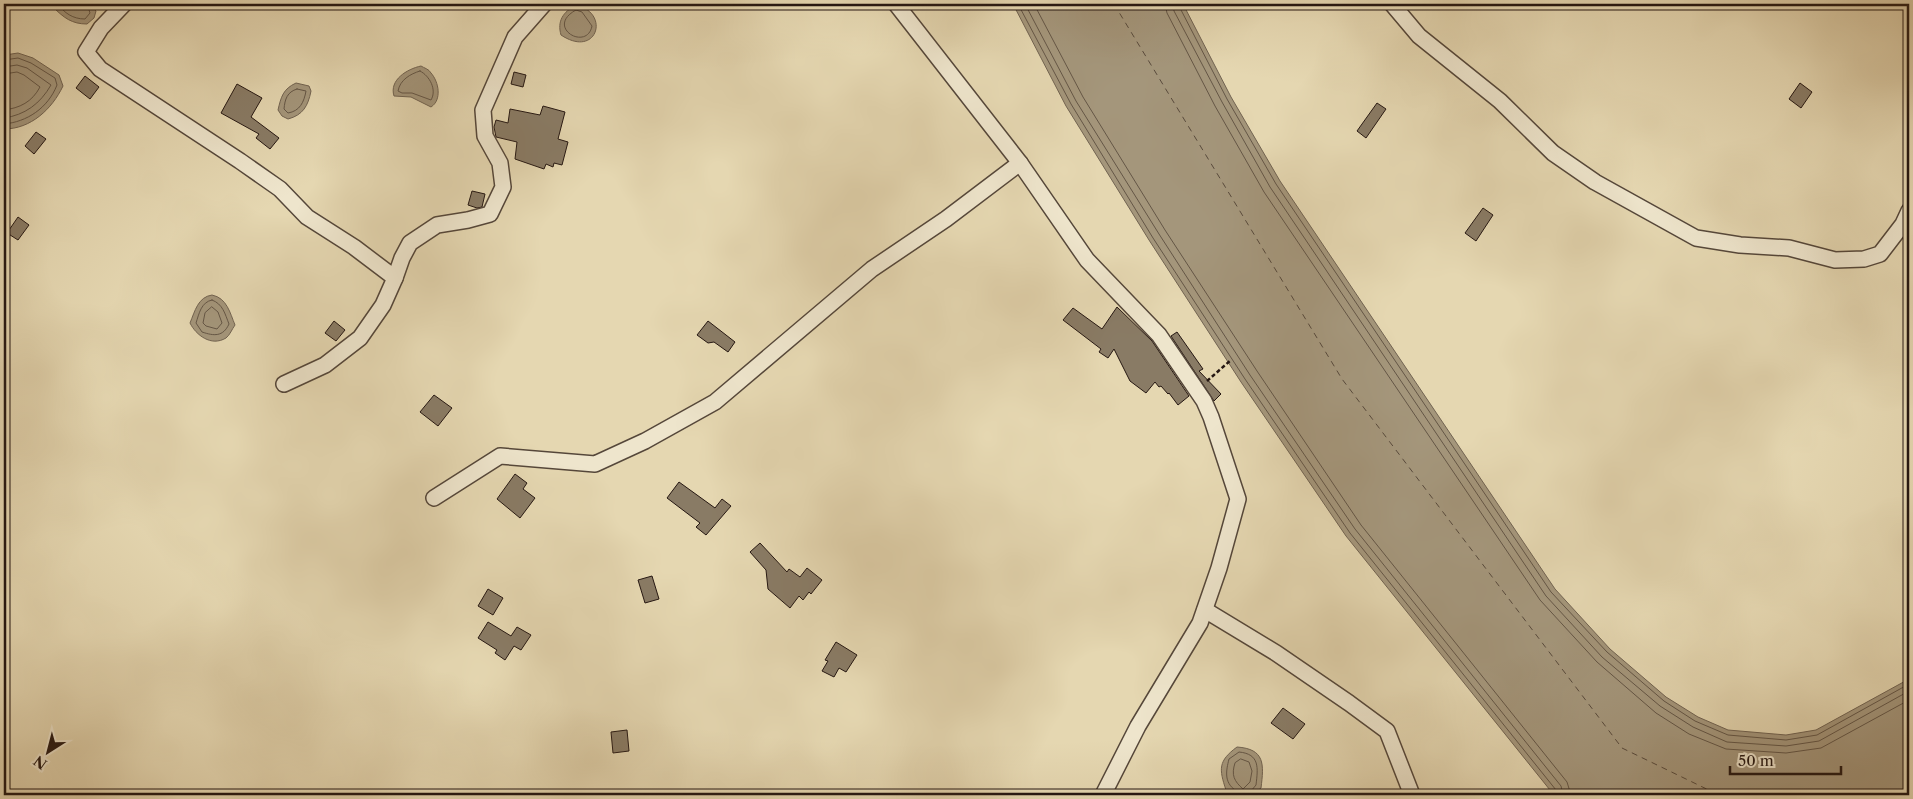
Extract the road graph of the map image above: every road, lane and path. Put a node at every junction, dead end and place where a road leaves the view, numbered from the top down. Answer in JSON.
{"nodes":[{"id":1,"x":124,"y":4,"type":"edge"},
{"id":2,"x":544,"y":4,"type":"edge"},
{"id":3,"x":896,"y":4,"type":"edge"},
{"id":4,"x":1392,"y":4,"type":"edge"},
{"id":5,"x":1020,"y":162,"type":"junction"},
{"id":6,"x":1909,"y":211,"type":"edge"},
{"id":7,"x":395,"y":278,"type":"junction"},
{"id":8,"x":1230,"y":360,"type":"dead end"},
{"id":9,"x":284,"y":384,"type":"dead end"},
{"id":10,"x":1196,"y":390,"type":"junction"},
{"id":11,"x":434,"y":498,"type":"dead end"},
{"id":12,"x":1205,"y":610,"type":"junction"},
{"id":13,"x":1102,"y":795,"type":"edge"},
{"id":14,"x":1412,"y":795,"type":"edge"}],
"edges":[{"from":1,"to":7,"type":"street"},
{"from":2,"to":7,"type":"street"},
{"from":3,"to":5,"type":"street"},
{"from":4,"to":6,"type":"street"},
{"from":5,"to":10,"type":"street"},
{"from":5,"to":11,"type":"street"},
{"from":7,"to":9,"type":"street"},
{"from":8,"to":10,"type":"path"},
{"from":10,"to":12,"type":"street"},
{"from":12,"to":13,"type":"street"},
{"from":12,"to":14,"type":"street"}]}
